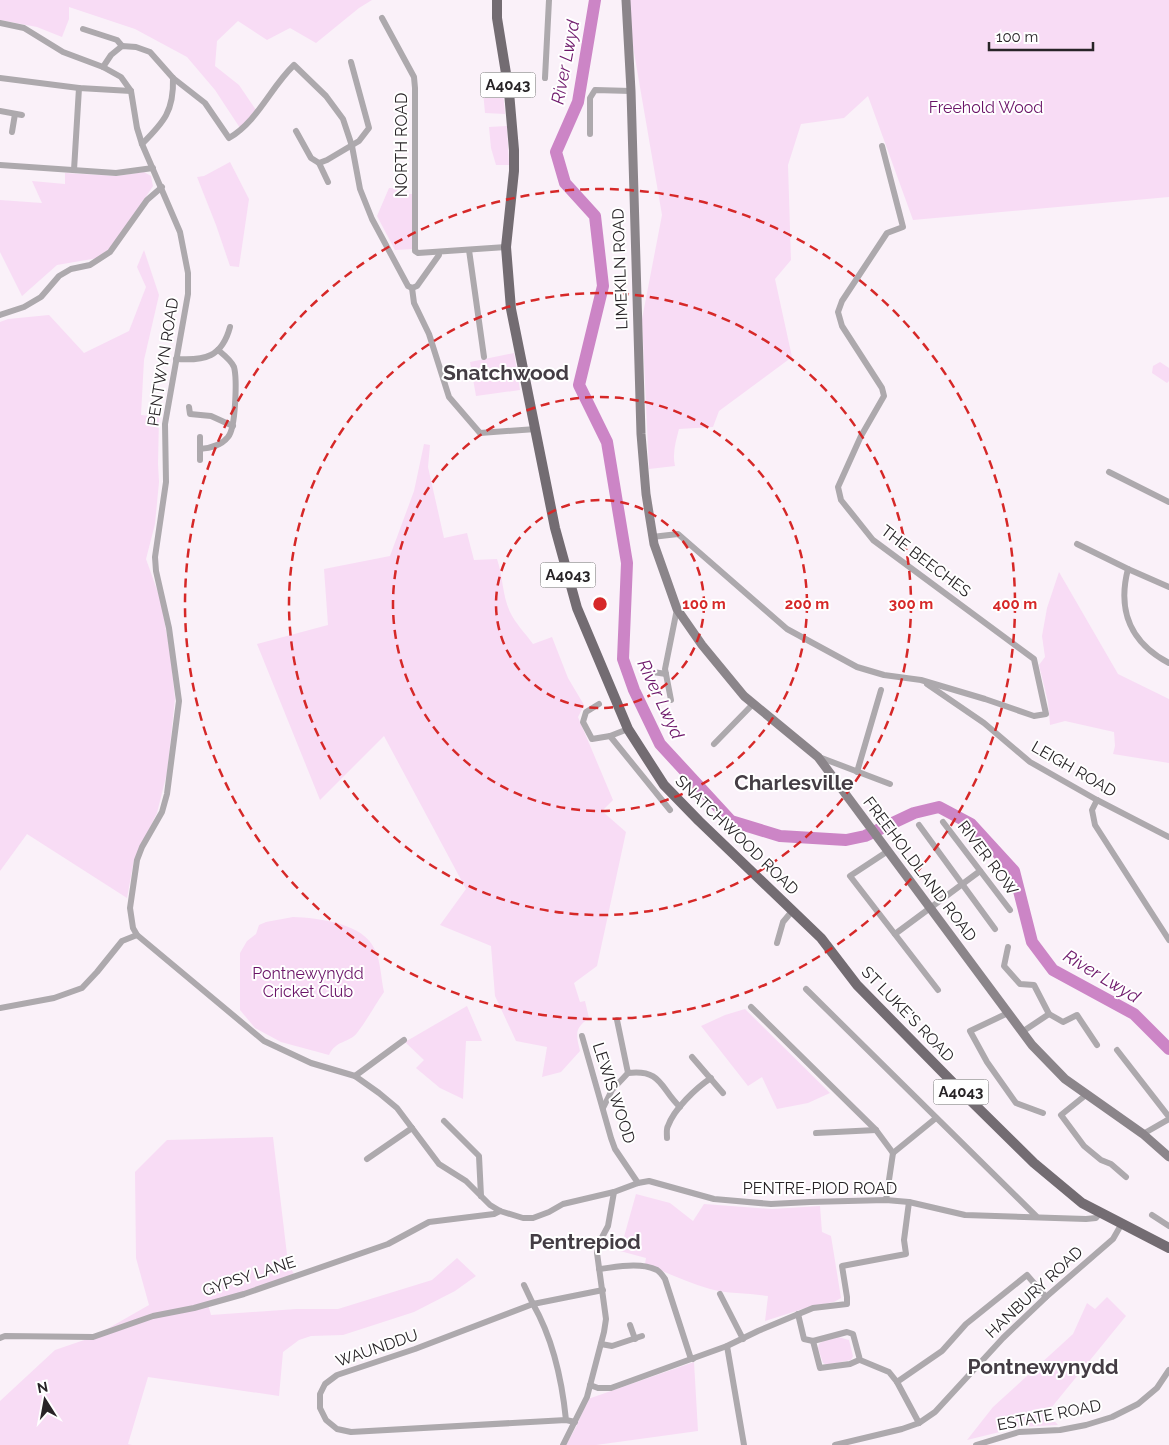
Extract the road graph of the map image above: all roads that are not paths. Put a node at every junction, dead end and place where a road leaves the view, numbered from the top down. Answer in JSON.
{"nodes":[{"id":1,"x":497,"y":0,"type":"edge"},
{"id":2,"x":548,"y":0,"type":"edge"},
{"id":3,"x":626,"y":0,"type":"edge"},
{"id":4,"x":382,"y":18,"type":"dead end"},
{"id":5,"x":0,"y":23,"type":"edge"},
{"id":6,"x":83,"y":29,"type":"dead end"},
{"id":7,"x":122,"y":46,"type":"junction"},
{"id":8,"x":351,"y":62,"type":"dead end"},
{"id":9,"x":103,"y":67,"type":"junction"},
{"id":10,"x":0,"y":78,"type":"edge"},
{"id":11,"x":173,"y":78,"type":"junction"},
{"id":12,"x":545,"y":78,"type":"dead end"},
{"id":13,"x":80,"y":88,"type":"junction"},
{"id":14,"x":131,"y":91,"type":"junction"},
{"id":15,"x":631,"y":91,"type":"junction"},
{"id":16,"x":0,"y":111,"type":"edge"},
{"id":17,"x":296,"y":131,"type":"dead end"},
{"id":18,"x":12,"y":132,"type":"dead end"},
{"id":19,"x":590,"y":134,"type":"dead end"},
{"id":20,"x":142,"y":144,"type":"junction"},
{"id":21,"x":352,"y":146,"type":"junction"},
{"id":22,"x":882,"y":146,"type":"dead end"},
{"id":23,"x":319,"y":163,"type":"junction"},
{"id":24,"x":0,"y":165,"type":"edge"},
{"id":25,"x":153,"y":168,"type":"junction"},
{"id":26,"x":74,"y":170,"type":"junction"},
{"id":27,"x":328,"y":182,"type":"dead end"},
{"id":28,"x":162,"y":187,"type":"junction"},
{"id":29,"x":506,"y":247,"type":"junction"},
{"id":30,"x":469,"y":250,"type":"junction"},
{"id":31,"x":438,"y":252,"type":"junction"},
{"id":32,"x":412,"y":288,"type":"junction"},
{"id":33,"x":0,"y":315,"type":"edge"},
{"id":34,"x":230,"y":327,"type":"dead end"},
{"id":35,"x":218,"y":350,"type":"junction"},
{"id":36,"x":484,"y":358,"type":"dead end"},
{"id":37,"x":176,"y":359,"type":"junction"},
{"id":38,"x":189,"y":407,"type":"dead end"},
{"id":39,"x":233,"y":426,"type":"junction"},
{"id":40,"x":536,"y":428,"type":"junction"},
{"id":41,"x":200,"y":437,"type":"dead end"},
{"id":42,"x":200,"y":449,"type":"junction"},
{"id":43,"x":200,"y":460,"type":"dead end"},
{"id":44,"x":1109,"y":472,"type":"dead end"},
{"id":45,"x":1169,"y":502,"type":"edge"},
{"id":46,"x":652,"y":537,"type":"junction"},
{"id":47,"x":1077,"y":544,"type":"dead end"},
{"id":48,"x":1128,"y":569,"type":"junction"},
{"id":49,"x":1169,"y":587,"type":"edge"},
{"id":50,"x":678,"y":609,"type":"junction"},
{"id":51,"x":1169,"y":663,"type":"edge"},
{"id":52,"x":653,"y":672,"type":"dead end"},
{"id":53,"x":666,"y":674,"type":"junction"},
{"id":54,"x":921,"y":680,"type":"junction"},
{"id":55,"x":881,"y":690,"type":"dead end"},
{"id":56,"x":671,"y":700,"type":"dead end"},
{"id":57,"x":599,"y":704,"type":"dead end"},
{"id":58,"x":753,"y":704,"type":"junction"},
{"id":59,"x":628,"y":729,"type":"junction"},
{"id":60,"x":610,"y":736,"type":"junction"},
{"id":61,"x":714,"y":744,"type":"dead end"},
{"id":62,"x":818,"y":757,"type":"junction"},
{"id":63,"x":857,"y":772,"type":"junction"},
{"id":64,"x":890,"y":784,"type":"dead end"},
{"id":65,"x":1097,"y":800,"type":"junction"},
{"id":66,"x":670,"y":810,"type":"dead end"},
{"id":67,"x":943,"y":822,"type":"dead end"},
{"id":68,"x":919,"y":825,"type":"dead end"},
{"id":69,"x":1169,"y":837,"type":"edge"},
{"id":70,"x":888,"y":851,"type":"junction"},
{"id":71,"x":980,"y":871,"type":"junction"},
{"id":72,"x":962,"y":885,"type":"junction"},
{"id":73,"x":931,"y":908,"type":"junction"},
{"id":74,"x":792,"y":910,"type":"junction"},
{"id":75,"x":1010,"y":910,"type":"dead end"},
{"id":76,"x":995,"y":929,"type":"dead end"},
{"id":77,"x":137,"y":934,"type":"junction"},
{"id":78,"x":895,"y":934,"type":"junction"},
{"id":79,"x":1169,"y":940,"type":"edge"},
{"id":80,"x":777,"y":943,"type":"dead end"},
{"id":81,"x":1008,"y":947,"type":"dead end"},
{"id":82,"x":806,"y":989,"type":"dead end"},
{"id":83,"x":938,"y":990,"type":"dead end"},
{"id":84,"x":751,"y":1007,"type":"dead end"},
{"id":85,"x":0,"y":1008,"type":"edge"},
{"id":86,"x":1008,"y":1012,"type":"junction"},
{"id":87,"x":1049,"y":1014,"type":"junction"},
{"id":88,"x":617,"y":1020,"type":"dead end"},
{"id":89,"x":1022,"y":1032,"type":"junction"},
{"id":90,"x":582,"y":1036,"type":"dead end"},
{"id":91,"x":404,"y":1040,"type":"dead end"},
{"id":92,"x":1098,"y":1045,"type":"dead end"},
{"id":93,"x":1117,"y":1050,"type":"dead end"},
{"id":94,"x":692,"y":1057,"type":"dead end"},
{"id":95,"x":628,"y":1073,"type":"junction"},
{"id":96,"x":355,"y":1076,"type":"junction"},
{"id":97,"x":711,"y":1078,"type":"junction"},
{"id":98,"x":723,"y":1093,"type":"dead end"},
{"id":99,"x":1087,"y":1094,"type":"junction"},
{"id":100,"x":680,"y":1107,"type":"junction"},
{"id":101,"x":603,"y":1108,"type":"junction"},
{"id":102,"x":1044,"y":1113,"type":"dead end"},
{"id":103,"x":936,"y":1118,"type":"junction"},
{"id":104,"x":1169,"y":1118,"type":"edge"},
{"id":105,"x":444,"y":1121,"type":"dead end"},
{"id":106,"x":412,"y":1128,"type":"junction"},
{"id":107,"x":876,"y":1130,"type":"junction"},
{"id":108,"x":816,"y":1133,"type":"dead end"},
{"id":109,"x":1143,"y":1134,"type":"junction"},
{"id":110,"x":667,"y":1138,"type":"dead end"},
{"id":111,"x":893,"y":1153,"type":"junction"},
{"id":112,"x":1169,"y":1157,"type":"edge"},
{"id":113,"x":367,"y":1159,"type":"dead end"},
{"id":114,"x":1126,"y":1178,"type":"dead end"},
{"id":115,"x":638,"y":1183,"type":"junction"},
{"id":116,"x":614,"y":1192,"type":"junction"},
{"id":117,"x":481,"y":1196,"type":"junction"},
{"id":118,"x":886,"y":1200,"type":"junction"},
{"id":119,"x":909,"y":1202,"type":"junction"},
{"id":120,"x":502,"y":1211,"type":"junction"},
{"id":121,"x":1100,"y":1213,"type":"junction"},
{"id":122,"x":1152,"y":1215,"type":"dead end"},
{"id":123,"x":1036,"y":1216,"type":"junction"},
{"id":124,"x":1122,"y":1225,"type":"junction"},
{"id":125,"x":1169,"y":1226,"type":"edge"},
{"id":126,"x":1169,"y":1248,"type":"edge"},
{"id":127,"x":599,"y":1269,"type":"junction"},
{"id":128,"x":524,"y":1285,"type":"dead end"},
{"id":129,"x":603,"y":1290,"type":"junction"},
{"id":130,"x":720,"y":1294,"type":"dead end"},
{"id":131,"x":1046,"y":1297,"type":"junction"},
{"id":132,"x":533,"y":1304,"type":"junction"},
{"id":133,"x":798,"y":1314,"type":"junction"},
{"id":134,"x":630,"y":1325,"type":"dead end"},
{"id":135,"x":642,"y":1336,"type":"dead end"},
{"id":136,"x":0,"y":1338,"type":"edge"},
{"id":137,"x":635,"y":1339,"type":"junction"},
{"id":138,"x":743,"y":1339,"type":"junction"},
{"id":139,"x":813,"y":1341,"type":"junction"},
{"id":140,"x":601,"y":1344,"type":"junction"},
{"id":141,"x":727,"y":1346,"type":"junction"},
{"id":142,"x":693,"y":1359,"type":"junction"},
{"id":143,"x":860,"y":1360,"type":"junction"},
{"id":144,"x":1169,"y":1370,"type":"edge"},
{"id":145,"x":896,"y":1382,"type":"junction"},
{"id":146,"x":590,"y":1385,"type":"junction"},
{"id":147,"x":566,"y":1420,"type":"junction"},
{"id":148,"x":575,"y":1422,"type":"junction"},
{"id":149,"x":919,"y":1423,"type":"junction"},
{"id":150,"x":563,"y":1445,"type":"edge"},
{"id":151,"x":744,"y":1445,"type":"edge"},
{"id":152,"x":835,"y":1445,"type":"edge"},
{"id":153,"x":976,"y":1445,"type":"edge"}],
"edges":[{"from":1,"to":29,"type":"main road","name":"SNATCHWOOD ROAD","number":"A4043"},
{"from":2,"to":12,"type":"street"},
{"from":3,"to":15,"type":"main road","name":"LIMEKILN ROAD"},
{"from":4,"to":31,"type":"street","name":"NORTH ROAD"},
{"from":5,"to":9,"type":"street"},
{"from":6,"to":7,"type":"street"},
{"from":7,"to":9,"type":"street"},
{"from":7,"to":11,"type":"street"},
{"from":8,"to":21,"type":"street"},
{"from":9,"to":14,"type":"street"},
{"from":10,"to":13,"type":"street"},
{"from":11,"to":20,"type":"street"},
{"from":11,"to":21,"type":"street"},
{"from":13,"to":14,"type":"street"},
{"from":13,"to":26,"type":"street"},
{"from":14,"to":20,"type":"street","name":"PENTWYN ROAD"},
{"from":15,"to":19,"type":"street"},
{"from":15,"to":46,"type":"main road","name":"LIMEKILN ROAD"},
{"from":16,"to":18,"type":"street"},
{"from":17,"to":23,"type":"street"},
{"from":20,"to":25,"type":"street","name":"PENTWYN ROAD"},
{"from":21,"to":23,"type":"street"},
{"from":21,"to":32,"type":"street"},
{"from":22,"to":54,"type":"street","name":"THE BEECHES"},
{"from":23,"to":27,"type":"street"},
{"from":24,"to":26,"type":"street"},
{"from":25,"to":26,"type":"street"},
{"from":25,"to":28,"type":"street","name":"PENTWYN ROAD"},
{"from":28,"to":33,"type":"street"},
{"from":28,"to":37,"type":"street","name":"PENTWYN ROAD"},
{"from":29,"to":30,"type":"street"},
{"from":29,"to":40,"type":"main road","name":"SNATCHWOOD ROAD","number":"A4043"},
{"from":30,"to":31,"type":"street"},
{"from":30,"to":36,"type":"street"},
{"from":31,"to":32,"type":"street"},
{"from":32,"to":40,"type":"street"},
{"from":34,"to":35,"type":"street"},
{"from":35,"to":37,"type":"street"},
{"from":35,"to":39,"type":"street"},
{"from":37,"to":77,"type":"street","name":"PENTWYN ROAD"},
{"from":38,"to":39,"type":"street"},
{"from":39,"to":42,"type":"street"},
{"from":40,"to":59,"type":"main road","name":"SNATCHWOOD ROAD","number":"A4043"},
{"from":41,"to":42,"type":"street"},
{"from":42,"to":43,"type":"street"},
{"from":44,"to":45,"type":"street"},
{"from":46,"to":50,"type":"main road","name":"FREEHOLDLAND ROAD"},
{"from":46,"to":54,"type":"street"},
{"from":47,"to":48,"type":"street"},
{"from":48,"to":49,"type":"street"},
{"from":48,"to":51,"type":"street"},
{"from":50,"to":53,"type":"street"},
{"from":50,"to":58,"type":"main road","name":"FREEHOLDLAND ROAD"},
{"from":52,"to":53,"type":"street"},
{"from":53,"to":56,"type":"street"},
{"from":54,"to":65,"type":"street","name":"LEIGH ROAD"},
{"from":55,"to":63,"type":"street"},
{"from":57,"to":60,"type":"street"},
{"from":58,"to":61,"type":"street"},
{"from":58,"to":62,"type":"main road","name":"FREEHOLDLAND ROAD"},
{"from":59,"to":60,"type":"street"},
{"from":59,"to":74,"type":"main road","name":"SNATCHWOOD ROAD","number":"A4043"},
{"from":60,"to":66,"type":"street"},
{"from":62,"to":63,"type":"street"},
{"from":62,"to":70,"type":"main road","name":"FREEHOLDLAND ROAD"},
{"from":63,"to":64,"type":"street"},
{"from":65,"to":69,"type":"street","name":"LEIGH ROAD"},
{"from":65,"to":79,"type":"street"},
{"from":67,"to":71,"type":"street","name":"RIVER ROW"},
{"from":68,"to":72,"type":"street"},
{"from":70,"to":73,"type":"main road","name":"FREEHOLDLAND ROAD"},
{"from":70,"to":78,"type":"street"},
{"from":71,"to":72,"type":"street"},
{"from":71,"to":75,"type":"street","name":"RIVER ROW"},
{"from":72,"to":73,"type":"street"},
{"from":72,"to":76,"type":"street"},
{"from":73,"to":78,"type":"street"},
{"from":73,"to":86,"type":"main road","name":"FREEHOLDLAND ROAD"},
{"from":74,"to":80,"type":"street"},
{"from":74,"to":121,"type":"main road","name":"ST LUKE'S ROAD","number":"A4043"},
{"from":77,"to":85,"type":"street"},
{"from":77,"to":96,"type":"street","name":"PENTRE-PIOD ROAD"},
{"from":78,"to":83,"type":"street"},
{"from":81,"to":87,"type":"street"},
{"from":82,"to":103,"type":"street"},
{"from":84,"to":107,"type":"street"},
{"from":86,"to":89,"type":"main road","name":"FREEHOLDLAND ROAD"},
{"from":86,"to":102,"type":"street"},
{"from":87,"to":89,"type":"street"},
{"from":87,"to":92,"type":"street"},
{"from":88,"to":95,"type":"street"},
{"from":89,"to":99,"type":"main road","name":"FREEHOLDLAND ROAD"},
{"from":90,"to":101,"type":"street","name":"LEWIS WOOD"},
{"from":91,"to":96,"type":"street"},
{"from":93,"to":104,"type":"street"},
{"from":94,"to":97,"type":"street"},
{"from":95,"to":100,"type":"street"},
{"from":95,"to":101,"type":"street"},
{"from":96,"to":106,"type":"street","name":"PENTRE-PIOD ROAD"},
{"from":97,"to":98,"type":"street"},
{"from":97,"to":100,"type":"street"},
{"from":99,"to":109,"type":"main road","name":"FREEHOLDLAND ROAD"},
{"from":99,"to":114,"type":"street"},
{"from":100,"to":110,"type":"street"},
{"from":101,"to":115,"type":"street","name":"LEWIS WOOD"},
{"from":103,"to":111,"type":"street"},
{"from":103,"to":123,"type":"street"},
{"from":104,"to":109,"type":"street"},
{"from":105,"to":117,"type":"street"},
{"from":106,"to":113,"type":"street"},
{"from":106,"to":117,"type":"street","name":"PENTRE-PIOD ROAD"},
{"from":107,"to":108,"type":"street"},
{"from":107,"to":111,"type":"street"},
{"from":109,"to":112,"type":"main road","name":"FREEHOLDLAND ROAD"},
{"from":111,"to":118,"type":"street"},
{"from":115,"to":116,"type":"street","name":"PENTRE-PIOD ROAD"},
{"from":115,"to":118,"type":"street","name":"PENTRE-PIOD ROAD"},
{"from":116,"to":120,"type":"street","name":"PENTRE-PIOD ROAD"},
{"from":116,"to":127,"type":"street"},
{"from":117,"to":120,"type":"street","name":"PENTRE-PIOD ROAD"},
{"from":118,"to":119,"type":"street","name":"PENTRE-PIOD ROAD"},
{"from":119,"to":123,"type":"street","name":"PENTRE-PIOD ROAD"},
{"from":119,"to":133,"type":"street"},
{"from":120,"to":136,"type":"street","name":"GYPSY LANE"},
{"from":121,"to":123,"type":"street","name":"PENTRE-PIOD ROAD"},
{"from":121,"to":124,"type":"main road","name":"ST LUKE'S ROAD","number":"A4043"},
{"from":122,"to":125,"type":"street"},
{"from":124,"to":126,"type":"main road","name":"ST LUKE'S ROAD","number":"A4043"},
{"from":124,"to":131,"type":"street","name":"HANBURY ROAD"},
{"from":127,"to":129,"type":"street"},
{"from":127,"to":142,"type":"street"},
{"from":128,"to":132,"type":"street"},
{"from":129,"to":132,"type":"street","name":"WAUNDDU"},
{"from":129,"to":140,"type":"street"},
{"from":130,"to":138,"type":"street"},
{"from":131,"to":145,"type":"street"},
{"from":131,"to":149,"type":"street","name":"HANBURY ROAD"},
{"from":132,"to":147,"type":"street"},
{"from":132,"to":147,"type":"street","name":"WAUNDDU"},
{"from":133,"to":138,"type":"street"},
{"from":133,"to":139,"type":"street"},
{"from":134,"to":137,"type":"street"},
{"from":135,"to":137,"type":"street"},
{"from":137,"to":140,"type":"street"},
{"from":138,"to":141,"type":"street"},
{"from":139,"to":143,"type":"street"},
{"from":139,"to":143,"type":"street"},
{"from":140,"to":146,"type":"street"},
{"from":141,"to":142,"type":"street"},
{"from":141,"to":151,"type":"street"},
{"from":142,"to":146,"type":"street"},
{"from":143,"to":145,"type":"street"},
{"from":144,"to":153,"type":"street","name":"ESTATE ROAD"},
{"from":145,"to":149,"type":"street"},
{"from":146,"to":148,"type":"street"},
{"from":147,"to":148,"type":"street","name":"WAUNDDU"},
{"from":148,"to":150,"type":"street"},
{"from":149,"to":152,"type":"street","name":"HANBURY ROAD"}]}
